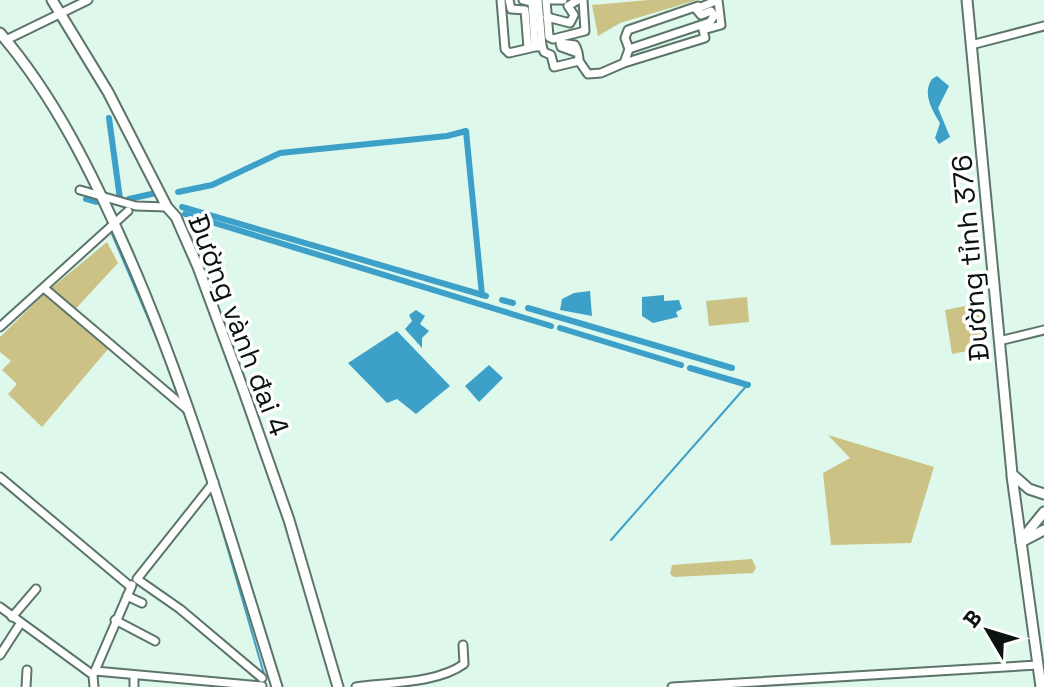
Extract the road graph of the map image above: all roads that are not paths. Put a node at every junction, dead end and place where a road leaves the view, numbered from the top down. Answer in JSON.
{"nodes":[{"id":1,"x":52,"y":0,"type":"edge"},
{"id":2,"x":88,"y":0,"type":"edge"},
{"id":3,"x":501,"y":0,"type":"edge"},
{"id":4,"x":509,"y":0,"type":"edge"},
{"id":5,"x":523,"y":0,"type":"edge"},
{"id":6,"x":538,"y":0,"type":"edge"},
{"id":7,"x":549,"y":0,"type":"edge"},
{"id":8,"x":563,"y":0,"type":"edge"},
{"id":9,"x":581,"y":0,"type":"edge"},
{"id":10,"x":969,"y":0,"type":"edge"},
{"id":11,"x":698,"y":6,"type":"junction"},
{"id":12,"x":684,"y":10,"type":"junction"},
{"id":13,"x":62,"y":12,"type":"junction"},
{"id":14,"x":547,"y":17,"type":"junction"},
{"id":15,"x":721,"y":25,"type":"junction"},
{"id":16,"x":1044,"y":26,"type":"edge"},
{"id":17,"x":691,"y":28,"type":"junction"},
{"id":18,"x":723,"y":34,"type":"dead end"},
{"id":19,"x":3,"y":36,"type":"edge"},
{"id":20,"x":694,"y":42,"type":"junction"},
{"id":21,"x":971,"y":45,"type":"junction"},
{"id":22,"x":535,"y":47,"type":"junction"},
{"id":23,"x":629,"y":49,"type":"junction"},
{"id":24,"x":624,"y":63,"type":"junction"},
{"id":25,"x":80,"y":190,"type":"dead end"},
{"id":26,"x":105,"y":197,"type":"junction"},
{"id":27,"x":128,"y":207,"type":"junction"},
{"id":28,"x":167,"y":207,"type":"junction"},
{"id":29,"x":115,"y":221,"type":"junction"},
{"id":30,"x":44,"y":288,"type":"junction"},
{"id":31,"x":0,"y":327,"type":"edge"},
{"id":32,"x":1044,"y":330,"type":"edge"},
{"id":33,"x":999,"y":341,"type":"junction"},
{"id":34,"x":191,"y":413,"type":"junction"},
{"id":35,"x":1012,"y":474,"type":"junction"},
{"id":36,"x":0,"y":477,"type":"edge"},
{"id":37,"x":214,"y":482,"type":"junction"},
{"id":38,"x":1044,"y":494,"type":"edge"},
{"id":39,"x":1044,"y":512,"type":"edge"},
{"id":40,"x":1044,"y":530,"type":"edge"},
{"id":41,"x":1021,"y":542,"type":"junction"},
{"id":42,"x":137,"y":579,"type":"junction"},
{"id":43,"x":131,"y":587,"type":"junction"},
{"id":44,"x":36,"y":589,"type":"dead end"},
{"id":45,"x":127,"y":596,"type":"junction"},
{"id":46,"x":142,"y":603,"type":"dead end"},
{"id":47,"x":0,"y":607,"type":"edge"},
{"id":48,"x":12,"y":617,"type":"junction"},
{"id":49,"x":115,"y":620,"type":"junction"},
{"id":50,"x":20,"y":624,"type":"junction"},
{"id":51,"x":155,"y":641,"type":"dead end"},
{"id":52,"x":463,"y":645,"type":"dead end"},
{"id":53,"x":1,"y":652,"type":"edge"},
{"id":54,"x":1038,"y":665,"type":"junction"},
{"id":55,"x":27,"y":670,"type":"dead end"},
{"id":56,"x":94,"y":673,"type":"junction"},
{"id":57,"x":134,"y":675,"type":"junction"},
{"id":58,"x":896,"y":676,"type":"junction"},
{"id":59,"x":262,"y":682,"type":"edge"},
{"id":60,"x":809,"y":684,"type":"edge"},
{"id":61,"x":698,"y":686,"type":"edge"},
{"id":62,"x":26,"y":687,"type":"edge"},
{"id":63,"x":94,"y":687,"type":"edge"},
{"id":64,"x":134,"y":687,"type":"edge"},
{"id":65,"x":277,"y":687,"type":"edge"},
{"id":66,"x":338,"y":687,"type":"edge"},
{"id":67,"x":356,"y":687,"type":"edge"},
{"id":68,"x":672,"y":687,"type":"edge"},
{"id":69,"x":898,"y":687,"type":"edge"},
{"id":70,"x":1041,"y":687,"type":"edge"}],
"edges":[{"from":1,"to":13,"type":"main road","name":"Đường vành đai 4"},
{"from":2,"to":13,"type":"street"},
{"from":3,"to":22,"type":"street"},
{"from":4,"to":22,"type":"street"},
{"from":5,"to":22,"type":"street"},
{"from":6,"to":22,"type":"street"},
{"from":7,"to":8,"type":"street"},
{"from":7,"to":14,"type":"street"},
{"from":9,"to":14,"type":"street"},
{"from":9,"to":14,"type":"street"},
{"from":10,"to":21,"type":"main road","name":"Đường tỉnh 376"},
{"from":11,"to":12,"type":"street"},
{"from":11,"to":15,"type":"street"},
{"from":11,"to":17,"type":"street"},
{"from":12,"to":17,"type":"street"},
{"from":12,"to":23,"type":"street"},
{"from":13,"to":19,"type":"street"},
{"from":13,"to":28,"type":"main road","name":"Đường vành đai 4"},
{"from":15,"to":18,"type":"street"},
{"from":15,"to":20,"type":"street"},
{"from":16,"to":21,"type":"street"},
{"from":17,"to":20,"type":"street"},
{"from":17,"to":23,"type":"street"},
{"from":19,"to":26,"type":"main road"},
{"from":20,"to":24,"type":"street"},
{"from":21,"to":33,"type":"main road","name":"Đường tỉnh 376"},
{"from":22,"to":24,"type":"street"},
{"from":23,"to":24,"type":"street"},
{"from":25,"to":26,"type":"street"},
{"from":26,"to":27,"type":"street"},
{"from":26,"to":29,"type":"main road"},
{"from":27,"to":28,"type":"street"},
{"from":27,"to":29,"type":"street"},
{"from":28,"to":66,"type":"main road","name":"Đường vành đai 4"},
{"from":29,"to":30,"type":"street"},
{"from":29,"to":34,"type":"main road"},
{"from":30,"to":31,"type":"street"},
{"from":30,"to":34,"type":"street"},
{"from":32,"to":33,"type":"street"},
{"from":33,"to":35,"type":"main road","name":"Đường tỉnh 376"},
{"from":34,"to":37,"type":"main road"},
{"from":35,"to":38,"type":"main road"},
{"from":35,"to":41,"type":"main road","name":"Đường tỉnh 376"},
{"from":36,"to":43,"type":"street"},
{"from":37,"to":42,"type":"street"},
{"from":37,"to":65,"type":"main road"},
{"from":39,"to":41,"type":"main road"},
{"from":40,"to":41,"type":"main road"},
{"from":41,"to":54,"type":"main road","name":"Đường tỉnh 376"},
{"from":42,"to":43,"type":"street"},
{"from":42,"to":59,"type":"street"},
{"from":43,"to":45,"type":"street"},
{"from":44,"to":48,"type":"street"},
{"from":45,"to":46,"type":"street"},
{"from":45,"to":49,"type":"street"},
{"from":47,"to":48,"type":"street"},
{"from":48,"to":50,"type":"street"},
{"from":49,"to":51,"type":"street"},
{"from":49,"to":56,"type":"street"},
{"from":50,"to":53,"type":"street"},
{"from":50,"to":56,"type":"street"},
{"from":52,"to":67,"type":"street"},
{"from":54,"to":58,"type":"street"},
{"from":54,"to":70,"type":"main road","name":"Đường tỉnh 376"},
{"from":55,"to":62,"type":"street"},
{"from":56,"to":57,"type":"street"},
{"from":56,"to":63,"type":"street"},
{"from":57,"to":59,"type":"street"},
{"from":57,"to":64,"type":"street"},
{"from":58,"to":60,"type":"street"},
{"from":58,"to":69,"type":"street"},
{"from":60,"to":61,"type":"street"},
{"from":61,"to":68,"type":"street"}]}
